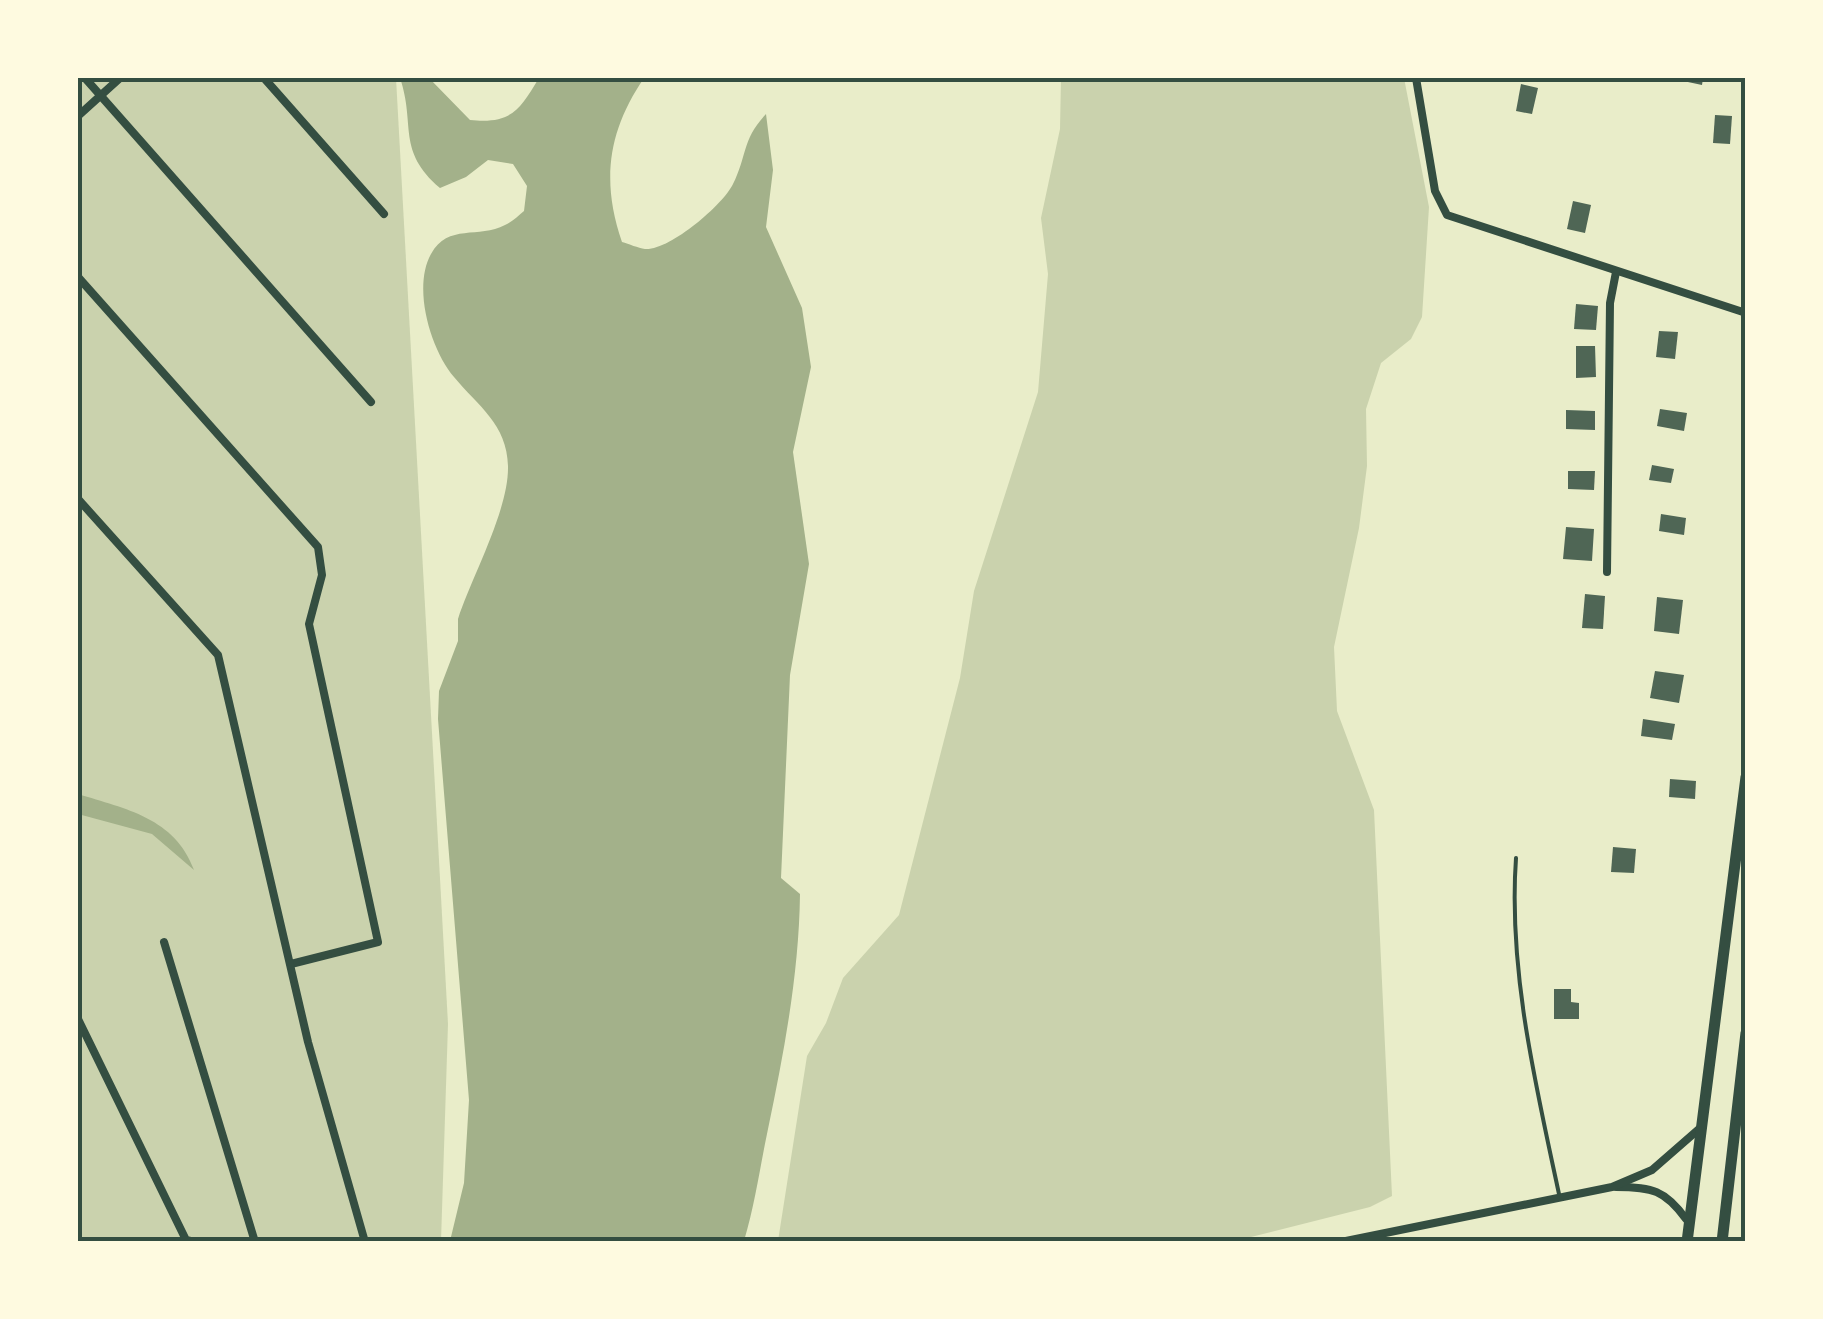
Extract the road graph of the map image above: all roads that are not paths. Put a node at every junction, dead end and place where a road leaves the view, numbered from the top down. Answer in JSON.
{"nodes":[{"id":1,"x":85,"y":78,"type":"edge"},
{"id":2,"x":120,"y":78,"type":"edge"},
{"id":3,"x":264,"y":78,"type":"edge"},
{"id":4,"x":1416,"y":78,"type":"edge"},
{"id":5,"x":101,"y":95,"type":"junction"},
{"id":6,"x":78,"y":116,"type":"edge"},
{"id":7,"x":384,"y":214,"type":"dead end"},
{"id":8,"x":1616,"y":272,"type":"junction"},
{"id":9,"x":78,"y":277,"type":"edge"},
{"id":10,"x":1746,"y":313,"type":"edge"},
{"id":11,"x":371,"y":402,"type":"dead end"},
{"id":12,"x":78,"y":498,"type":"edge"},
{"id":13,"x":1607,"y":572,"type":"dead end"},
{"id":14,"x":1746,"y":778,"type":"edge"},
{"id":15,"x":1516,"y":858,"type":"dead end"},
{"id":16,"x":164,"y":942,"type":"dead end"},
{"id":17,"x":291,"y":964,"type":"junction"},
{"id":18,"x":78,"y":1019,"type":"edge"},
{"id":19,"x":1746,"y":1033,"type":"edge"},
{"id":20,"x":1702,"y":1125,"type":"junction"},
{"id":21,"x":1612,"y":1187,"type":"junction"},
{"id":22,"x":1694,"y":1196,"type":"junction"},
{"id":23,"x":1560,"y":1199,"type":"junction"},
{"id":24,"x":1686,"y":1219,"type":"junction"},
{"id":25,"x":195,"y":1242,"type":"edge"},
{"id":26,"x":254,"y":1242,"type":"edge"},
{"id":27,"x":365,"y":1242,"type":"edge"},
{"id":28,"x":1341,"y":1242,"type":"edge"},
{"id":29,"x":1680,"y":1242,"type":"edge"},
{"id":30,"x":1688,"y":1242,"type":"edge"},
{"id":31,"x":1722,"y":1242,"type":"edge"}],
"edges":[{"from":1,"to":5,"type":"street"},
{"from":2,"to":5,"type":"street"},
{"from":3,"to":7,"type":"street"},
{"from":4,"to":8,"type":"street"},
{"from":5,"to":6,"type":"street"},
{"from":5,"to":11,"type":"street"},
{"from":8,"to":10,"type":"street"},
{"from":8,"to":13,"type":"street"},
{"from":9,"to":17,"type":"street"},
{"from":12,"to":17,"type":"street"},
{"from":14,"to":20,"type":"main road"},
{"from":15,"to":23,"type":"lane"},
{"from":16,"to":26,"type":"street"},
{"from":17,"to":27,"type":"street"},
{"from":18,"to":25,"type":"street"},
{"from":19,"to":31,"type":"main road"},
{"from":20,"to":21,"type":"street"},
{"from":20,"to":22,"type":"main road"},
{"from":21,"to":23,"type":"street"},
{"from":21,"to":24,"type":"street"},
{"from":22,"to":24,"type":"main road"},
{"from":22,"to":30,"type":"main road"},
{"from":23,"to":28,"type":"street"},
{"from":24,"to":29,"type":"main road"}]}
